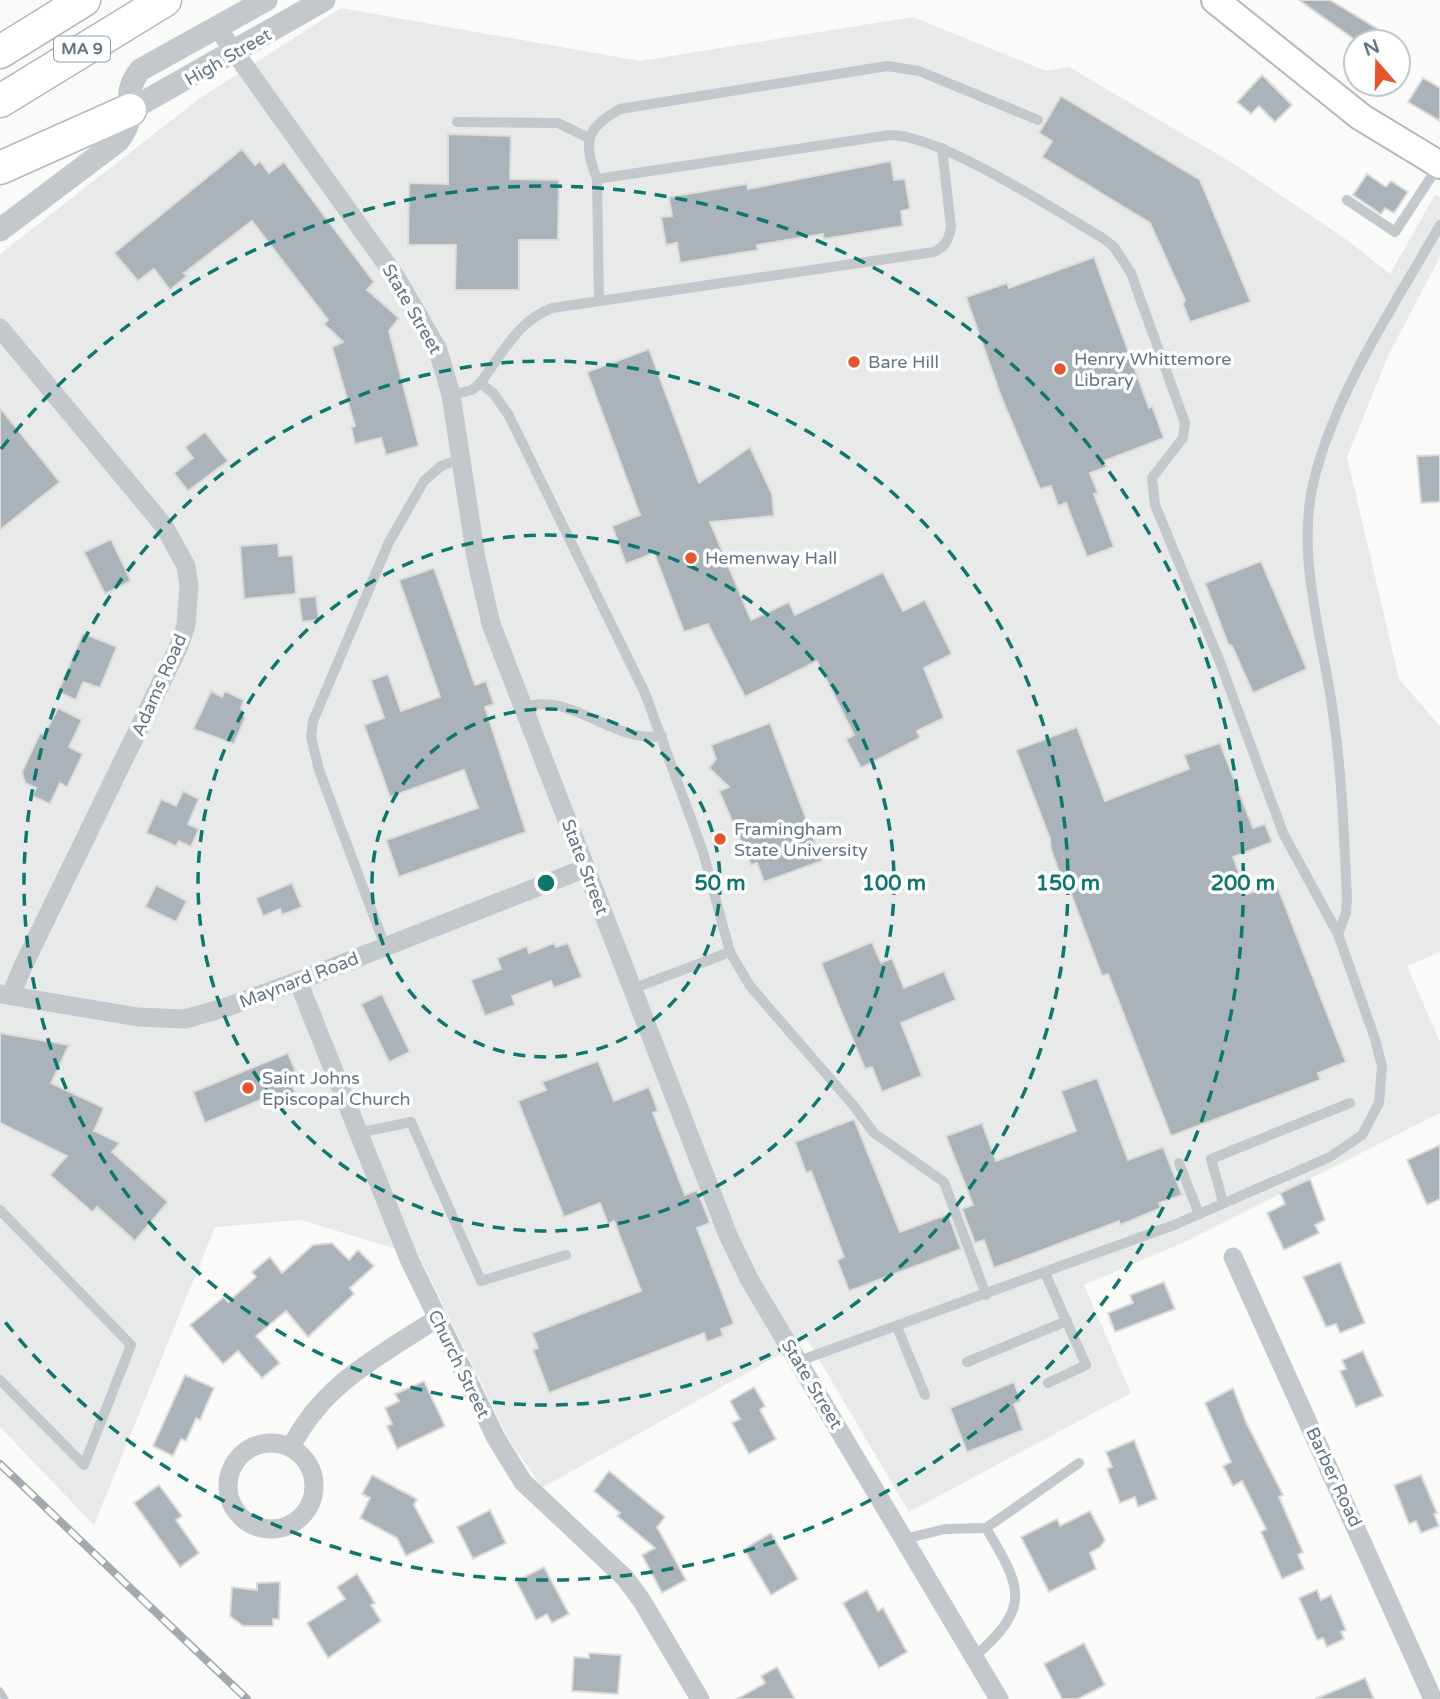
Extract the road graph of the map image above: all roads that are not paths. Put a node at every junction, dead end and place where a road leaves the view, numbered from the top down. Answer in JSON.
{"nodes":[{"id":1,"x":84,"y":0,"type":"edge"},
{"id":2,"x":165,"y":0,"type":"edge"},
{"id":3,"x":266,"y":0,"type":"edge"},
{"id":4,"x":324,"y":0,"type":"edge"},
{"id":5,"x":1214,"y":0,"type":"edge"},
{"id":6,"x":216,"y":26,"type":"junction"},
{"id":7,"x":0,"y":52,"type":"edge"},
{"id":8,"x":236,"y":53,"type":"junction"},
{"id":9,"x":0,"y":101,"type":"edge"},
{"id":10,"x":130,"y":110,"type":"junction"},
{"id":11,"x":1038,"y":120,"type":"dead end"},
{"id":12,"x":457,"y":122,"type":"dead end"},
{"id":13,"x":589,"y":138,"type":"junction"},
{"id":14,"x":942,"y":148,"type":"junction"},
{"id":15,"x":1440,"y":165,"type":"edge"},
{"id":16,"x":0,"y":168,"type":"edge"},
{"id":17,"x":597,"y":179,"type":"junction"},
{"id":18,"x":1347,"y":200,"type":"dead end"},
{"id":19,"x":1440,"y":225,"type":"edge"},
{"id":20,"x":0,"y":230,"type":"edge"},
{"id":21,"x":599,"y":301,"type":"junction"},
{"id":22,"x":0,"y":328,"type":"edge"},
{"id":23,"x":480,"y":383,"type":"junction"},
{"id":24,"x":451,"y":395,"type":"junction"},
{"id":25,"x":460,"y":459,"type":"junction"},
{"id":26,"x":522,"y":708,"type":"junction"},
{"id":27,"x":662,"y":736,"type":"junction"},
{"id":28,"x":586,"y":868,"type":"junction"},
{"id":29,"x":1338,"y":934,"type":"junction"},
{"id":30,"x":385,"y":946,"type":"junction"},
{"id":31,"x":730,"y":952,"type":"junction"},
{"id":32,"x":298,"y":981,"type":"junction"},
{"id":33,"x":632,"y":989,"type":"junction"},
{"id":34,"x":6,"y":994,"type":"edge"},
{"id":35,"x":1350,"y":1103,"type":"dead end"},
{"id":36,"x":357,"y":1133,"type":"junction"},
{"id":37,"x":1179,"y":1163,"type":"dead end"},
{"id":38,"x":1223,"y":1202,"type":"junction"},
{"id":39,"x":0,"y":1210,"type":"edge"},
{"id":40,"x":1199,"y":1214,"type":"junction"},
{"id":41,"x":566,"y":1255,"type":"dead end"},
{"id":42,"x":1233,"y":1257,"type":"dead end"},
{"id":43,"x":1045,"y":1273,"type":"junction"},
{"id":44,"x":986,"y":1295,"type":"junction"},
{"id":45,"x":436,"y":1319,"type":"junction"},
{"id":46,"x":1067,"y":1321,"type":"junction"},
{"id":47,"x":897,"y":1327,"type":"junction"},
{"id":48,"x":799,"y":1361,"type":"junction"},
{"id":49,"x":967,"y":1362,"type":"dead end"},
{"id":50,"x":0,"y":1380,"type":"edge"},
{"id":51,"x":1048,"y":1383,"type":"dead end"},
{"id":52,"x":925,"y":1395,"type":"dead end"},
{"id":53,"x":291,"y":1447,"type":"junction"},
{"id":54,"x":1079,"y":1463,"type":"dead end"},
{"id":55,"x":986,"y":1528,"type":"junction"},
{"id":56,"x":904,"y":1539,"type":"junction"},
{"id":57,"x":974,"y":1657,"type":"junction"},
{"id":58,"x":700,"y":1699,"type":"edge"},
{"id":59,"x":999,"y":1699,"type":"edge"},
{"id":60,"x":1433,"y":1699,"type":"edge"}],
"edges":[{"from":1,"to":7,"type":"highway","number":"MA 9"},
{"from":2,"to":9,"type":"highway","number":"MA 9"},
{"from":3,"to":6,"type":"street","name":"High Street"},
{"from":4,"to":8,"type":"street","name":"High Street"},
{"from":5,"to":15,"type":"main road"},
{"from":6,"to":8,"type":"street","name":"State Street"},
{"from":6,"to":10,"type":"street","name":"High Street"},
{"from":8,"to":10,"type":"street","name":"High Street"},
{"from":8,"to":24,"type":"street","name":"State Street"},
{"from":10,"to":16,"type":"highway"},
{"from":10,"to":20,"type":"street","name":"High Street"},
{"from":11,"to":13,"type":"lane"},
{"from":12,"to":13,"type":"lane"},
{"from":13,"to":17,"type":"lane"},
{"from":14,"to":17,"type":"lane"},
{"from":14,"to":21,"type":"lane"},
{"from":14,"to":29,"type":"lane"},
{"from":15,"to":18,"type":"lane"},
{"from":17,"to":21,"type":"lane"},
{"from":19,"to":29,"type":"lane"},
{"from":21,"to":23,"type":"lane"},
{"from":22,"to":34,"type":"street","name":"Adams Road"},
{"from":23,"to":24,"type":"lane"},
{"from":23,"to":27,"type":"lane"},
{"from":24,"to":25,"type":"street","name":"State Street"},
{"from":25,"to":26,"type":"street","name":"State Street"},
{"from":25,"to":30,"type":"lane"},
{"from":26,"to":27,"type":"lane"},
{"from":26,"to":28,"type":"street","name":"State Street"},
{"from":27,"to":31,"type":"lane"},
{"from":28,"to":30,"type":"street","name":"Maynard Road"},
{"from":28,"to":33,"type":"street","name":"State Street"},
{"from":29,"to":38,"type":"lane"},
{"from":30,"to":32,"type":"street","name":"Maynard Road"},
{"from":31,"to":33,"type":"lane"},
{"from":31,"to":44,"type":"lane"},
{"from":32,"to":34,"type":"street","name":"Maynard Road"},
{"from":32,"to":36,"type":"street","name":"Church Street"},
{"from":33,"to":48,"type":"street","name":"State Street"},
{"from":35,"to":38,"type":"lane"},
{"from":36,"to":41,"type":"lane"},
{"from":36,"to":45,"type":"street","name":"Church Street"},
{"from":37,"to":40,"type":"lane"},
{"from":38,"to":40,"type":"lane"},
{"from":39,"to":50,"type":"lane"},
{"from":40,"to":43,"type":"lane"},
{"from":42,"to":60,"type":"street","name":"Barber Road"},
{"from":43,"to":44,"type":"lane"},
{"from":43,"to":46,"type":"lane"},
{"from":44,"to":47,"type":"lane"},
{"from":45,"to":53,"type":"street"},
{"from":45,"to":58,"type":"street","name":"Church Street"},
{"from":46,"to":49,"type":"lane"},
{"from":46,"to":51,"type":"lane"},
{"from":47,"to":48,"type":"lane"},
{"from":47,"to":52,"type":"lane"},
{"from":48,"to":56,"type":"street","name":"State Street"},
{"from":53,"to":53,"type":"street"},
{"from":54,"to":55,"type":"lane"},
{"from":55,"to":56,"type":"lane"},
{"from":55,"to":57,"type":"lane"},
{"from":56,"to":57,"type":"street","name":"State Street"},
{"from":57,"to":59,"type":"street","name":"State Street"}]}
